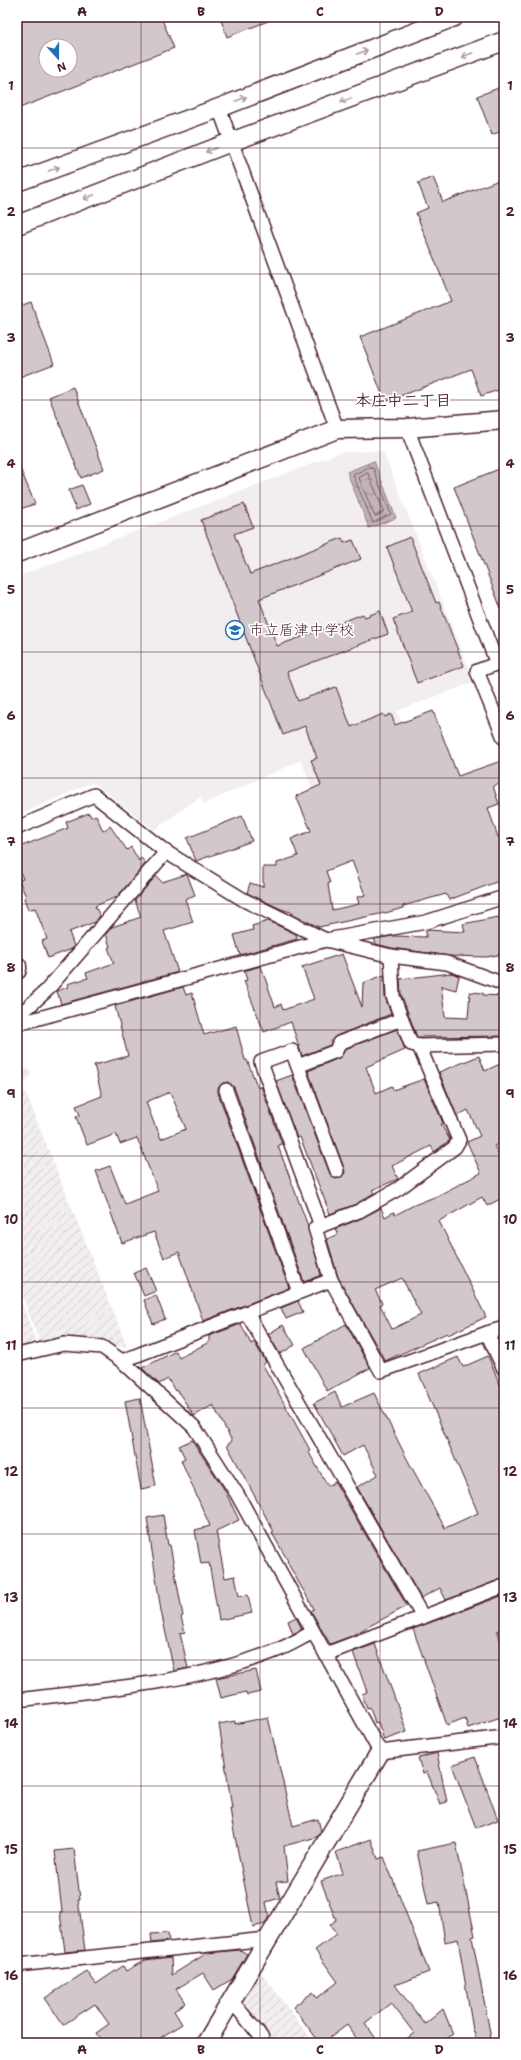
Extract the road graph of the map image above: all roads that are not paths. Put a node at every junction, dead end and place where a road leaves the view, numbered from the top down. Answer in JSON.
{"nodes":[{"id":1,"x":454,"y":17,"type":"edge"},
{"id":2,"x":504,"y":41,"type":"edge"},
{"id":3,"x":219,"y":108,"type":"junction"},
{"id":4,"x":231,"y":142,"type":"junction"},
{"id":5,"x":17,"y":182,"type":"edge"},
{"id":6,"x":17,"y":225,"type":"edge"},
{"id":7,"x":504,"y":420,"type":"edge"},
{"id":8,"x":407,"y":428,"type":"junction"},
{"id":9,"x":337,"y":429,"type":"junction"},
{"id":10,"x":17,"y":553,"type":"edge"},
{"id":11,"x":501,"y":662,"type":"edge"},
{"id":12,"x":504,"y":738,"type":"edge"},
{"id":13,"x":17,"y":828,"type":"edge"},
{"id":14,"x":166,"y":852,"type":"junction"},
{"id":15,"x":504,"y":897,"type":"edge"},
{"id":16,"x":326,"y":940,"type":"junction"},
{"id":17,"x":391,"y":956,"type":"junction"},
{"id":18,"x":17,"y":966,"type":"edge"},
{"id":19,"x":17,"y":970,"type":"edge"},
{"id":20,"x":504,"y":984,"type":"edge"},
{"id":21,"x":17,"y":1017,"type":"edge"},
{"id":22,"x":402,"y":1019,"type":"junction"},
{"id":23,"x":17,"y":1024,"type":"edge"},
{"id":24,"x":504,"y":1044,"type":"edge"},
{"id":25,"x":419,"y":1046,"type":"junction"},
{"id":26,"x":298,"y":1066,"type":"junction"},
{"id":27,"x":226,"y":1090,"type":"dead end"},
{"id":28,"x":337,"y":1171,"type":"dead end"},
{"id":29,"x":322,"y":1226,"type":"junction"},
{"id":30,"x":331,"y":1280,"type":"junction"},
{"id":31,"x":299,"y":1292,"type":"junction"},
{"id":32,"x":247,"y":1312,"type":"junction"},
{"id":33,"x":504,"y":1328,"type":"edge"},
{"id":34,"x":487,"y":1333,"type":"junction"},
{"id":35,"x":17,"y":1355,"type":"edge"},
{"id":36,"x":122,"y":1361,"type":"junction"},
{"id":37,"x":504,"y":1369,"type":"edge"},
{"id":38,"x":504,"y":1586,"type":"edge"},
{"id":39,"x":423,"y":1617,"type":"junction"},
{"id":40,"x":313,"y":1632,"type":"junction"},
{"id":41,"x":326,"y":1654,"type":"junction"},
{"id":42,"x":17,"y":1700,"type":"edge"},
{"id":43,"x":504,"y":1737,"type":"edge"},
{"id":44,"x":380,"y":1752,"type":"junction"},
{"id":45,"x":267,"y":1939,"type":"junction"},
{"id":46,"x":17,"y":1965,"type":"edge"},
{"id":47,"x":231,"y":2000,"type":"junction"},
{"id":48,"x":206,"y":2043,"type":"edge"},
{"id":49,"x":263,"y":2043,"type":"edge"}],
"edges":[{"from":3,"to":1,"type":"street","one_way":true},
{"from":2,"to":4,"type":"street","one_way":true},
{"from":3,"to":4,"type":"street"},
{"from":5,"to":3,"type":"street","one_way":true},
{"from":4,"to":6,"type":"street","one_way":true},
{"from":4,"to":9,"type":"street"},
{"from":7,"to":8,"type":"street"},
{"from":8,"to":9,"type":"street"},
{"from":8,"to":11,"type":"street"},
{"from":9,"to":10,"type":"street"},
{"from":11,"to":12,"type":"street"},
{"from":13,"to":14,"type":"street"},
{"from":14,"to":16,"type":"street"},
{"from":14,"to":21,"type":"street"},
{"from":15,"to":16,"type":"street"},
{"from":16,"to":17,"type":"street"},
{"from":16,"to":23,"type":"street"},
{"from":17,"to":20,"type":"street"},
{"from":17,"to":22,"type":"street"},
{"from":18,"to":19,"type":"street"},
{"from":22,"to":25,"type":"street"},
{"from":22,"to":26,"type":"street"},
{"from":24,"to":25,"type":"street"},
{"from":25,"to":29,"type":"street"},
{"from":26,"to":28,"type":"street"},
{"from":26,"to":29,"type":"street"},
{"from":27,"to":31,"type":"street"},
{"from":29,"to":30,"type":"street"},
{"from":30,"to":31,"type":"street"},
{"from":30,"to":34,"type":"street"},
{"from":31,"to":32,"type":"street"},
{"from":32,"to":36,"type":"street"},
{"from":32,"to":39,"type":"street"},
{"from":33,"to":34,"type":"street"},
{"from":34,"to":37,"type":"street"},
{"from":35,"to":36,"type":"street"},
{"from":36,"to":40,"type":"street"},
{"from":38,"to":39,"type":"street"},
{"from":39,"to":41,"type":"street"},
{"from":40,"to":41,"type":"street"},
{"from":40,"to":42,"type":"street"},
{"from":41,"to":44,"type":"street"},
{"from":43,"to":44,"type":"street"},
{"from":44,"to":45,"type":"street"},
{"from":45,"to":46,"type":"street"},
{"from":45,"to":47,"type":"street"},
{"from":47,"to":48,"type":"street"},
{"from":47,"to":49,"type":"street"}]}
